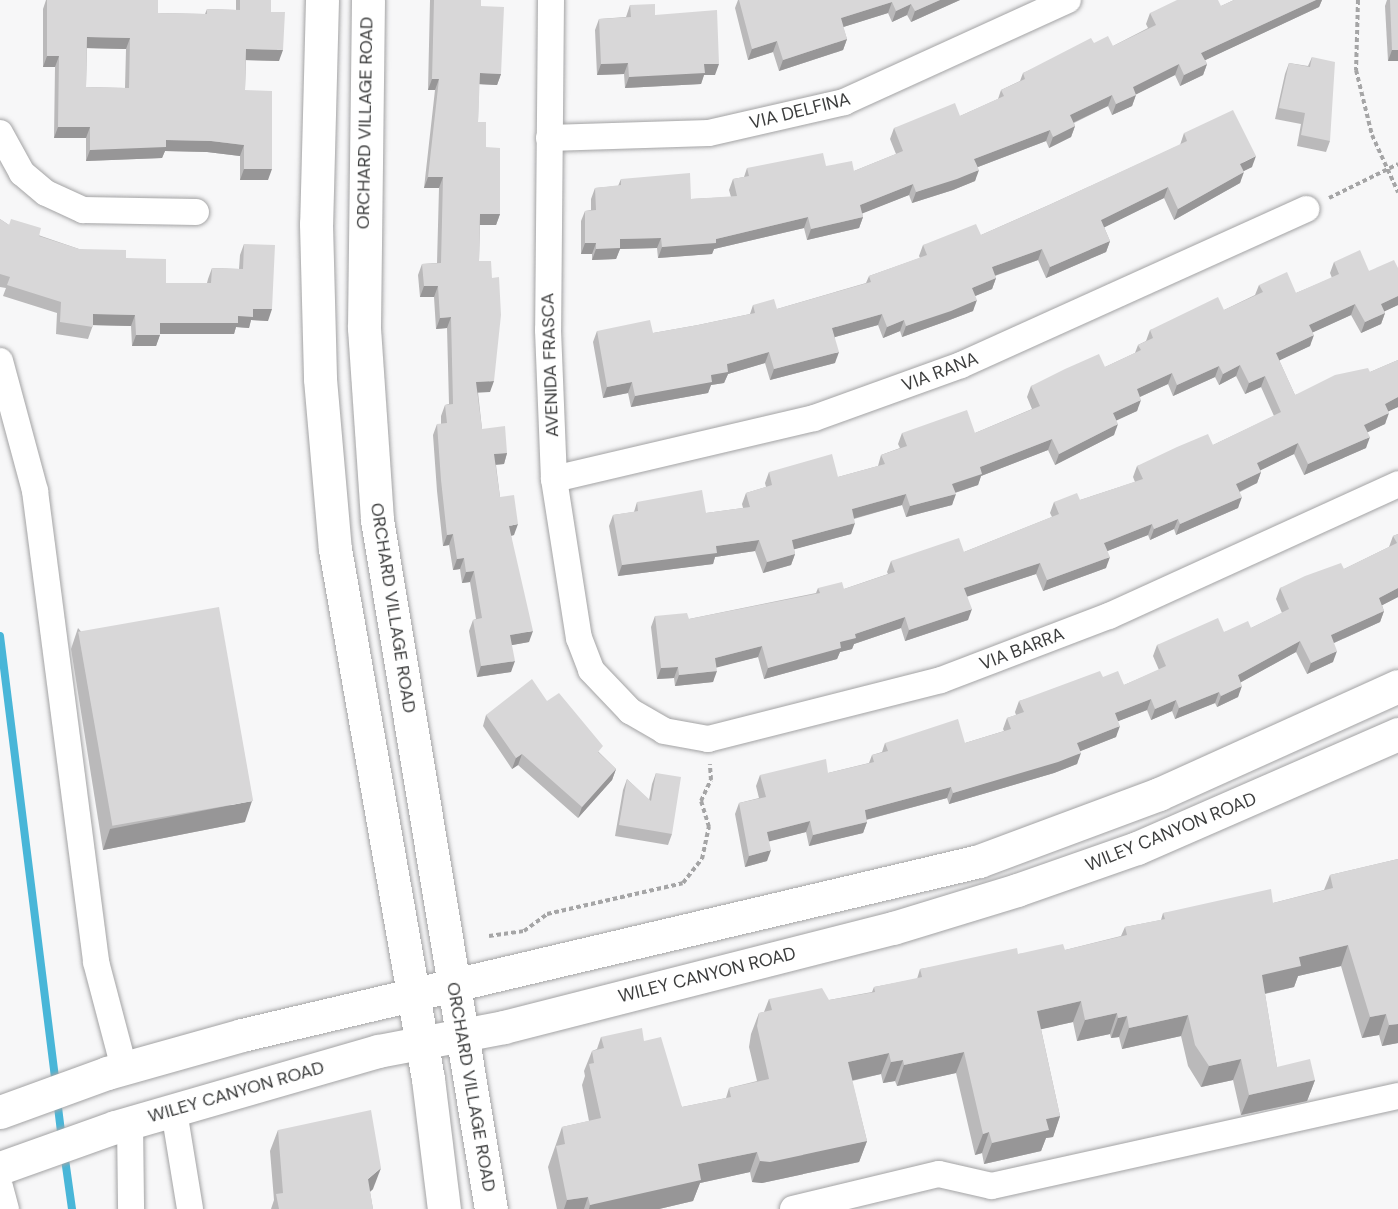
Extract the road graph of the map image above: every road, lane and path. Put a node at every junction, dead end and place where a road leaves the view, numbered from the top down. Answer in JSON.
{"nodes":[{"id":1,"x":321,"y":0,"type":"edge"},
{"id":2,"x":368,"y":0,"type":"edge"},
{"id":3,"x":551,"y":0,"type":"edge"},
{"id":4,"x":1068,"y":0,"type":"edge"},
{"id":5,"x":1358,"y":0,"type":"edge"},
{"id":6,"x":0,"y":133,"type":"edge"},
{"id":7,"x":549,"y":138,"type":"junction"},
{"id":8,"x":1398,"y":164,"type":"edge"},
{"id":9,"x":1388,"y":170,"type":"junction"},
{"id":10,"x":1398,"y":192,"type":"edge"},
{"id":11,"x":1306,"y":209,"type":"joint"},
{"id":12,"x":196,"y":212,"type":"dead end"},
{"id":13,"x":0,"y":361,"type":"edge"},
{"id":14,"x":554,"y":479,"type":"junction"},
{"id":15,"x":1398,"y":484,"type":"edge"},
{"id":16,"x":1398,"y":686,"type":"edge"},
{"id":17,"x":630,"y":711,"type":"joint"},
{"id":18,"x":1398,"y":734,"type":"edge"},
{"id":19,"x":708,"y":739,"type":"junction"},
{"id":20,"x":489,"y":936,"type":"dead end"},
{"id":21,"x":454,"y":983,"type":"junction"},
{"id":22,"x":412,"y":992,"type":"junction"},
{"id":23,"x":463,"y":1034,"type":"junction"},
{"id":24,"x":421,"y":1041,"type":"junction"},
{"id":25,"x":115,"y":1071,"type":"junction"},
{"id":26,"x":1398,"y":1096,"type":"edge"},
{"id":27,"x":6,"y":1110,"type":"edge"},
{"id":28,"x":174,"y":1112,"type":"junction"},
{"id":29,"x":123,"y":1125,"type":"junction"},
{"id":30,"x":9,"y":1164,"type":"edge"},
{"id":31,"x":0,"y":1187,"type":"edge"},
{"id":32,"x":6,"y":1209,"type":"edge"},
{"id":33,"x":131,"y":1209,"type":"edge"},
{"id":34,"x":190,"y":1209,"type":"edge"},
{"id":35,"x":444,"y":1209,"type":"edge"},
{"id":36,"x":491,"y":1209,"type":"edge"},
{"id":37,"x":793,"y":1209,"type":"edge"}],
"edges":[{"from":1,"to":22,"type":"main road"},
{"from":2,"to":21,"type":"main road","name":"ORCHARD VILLAGE ROAD"},
{"from":3,"to":7,"type":"street","name":"AVENIDA FRASCA"},
{"from":4,"to":7,"type":"street","name":"VIA DELFINA"},
{"from":5,"to":9,"type":"path"},
{"from":6,"to":12,"type":"street"},
{"from":7,"to":14,"type":"street","name":"AVENIDA FRASCA"},
{"from":8,"to":9,"type":"path"},
{"from":9,"to":10,"type":"path"},
{"from":9,"to":11,"type":"path"},
{"from":11,"to":14,"type":"street","name":"VIA RANA"},
{"from":13,"to":25,"type":"street"},
{"from":14,"to":17,"type":"street","name":"AVENIDA FRASCA"},
{"from":15,"to":19,"type":"street","name":"VIA BARRA"},
{"from":16,"to":21,"type":"main road"},
{"from":17,"to":19,"type":"street","name":"VIA BARRA"},
{"from":18,"to":23,"type":"main road","name":"WILEY CANYON ROAD"},
{"from":19,"to":20,"type":"path"},
{"from":21,"to":22,"type":"main road"},
{"from":21,"to":23,"type":"main road","name":"ORCHARD VILLAGE ROAD"},
{"from":22,"to":24,"type":"main road"},
{"from":22,"to":25,"type":"main road"},
{"from":23,"to":24,"type":"main road","name":"WILEY CANYON ROAD"},
{"from":23,"to":36,"type":"main road","name":"ORCHARD VILLAGE ROAD"},
{"from":24,"to":28,"type":"main road","name":"WILEY CANYON ROAD"},
{"from":24,"to":35,"type":"main road"},
{"from":25,"to":27,"type":"main road"},
{"from":26,"to":37,"type":"street"},
{"from":28,"to":29,"type":"main road","name":"WILEY CANYON ROAD"},
{"from":28,"to":34,"type":"street"},
{"from":29,"to":30,"type":"main road","name":"WILEY CANYON ROAD"},
{"from":29,"to":33,"type":"street"},
{"from":31,"to":32,"type":"street"}]}
